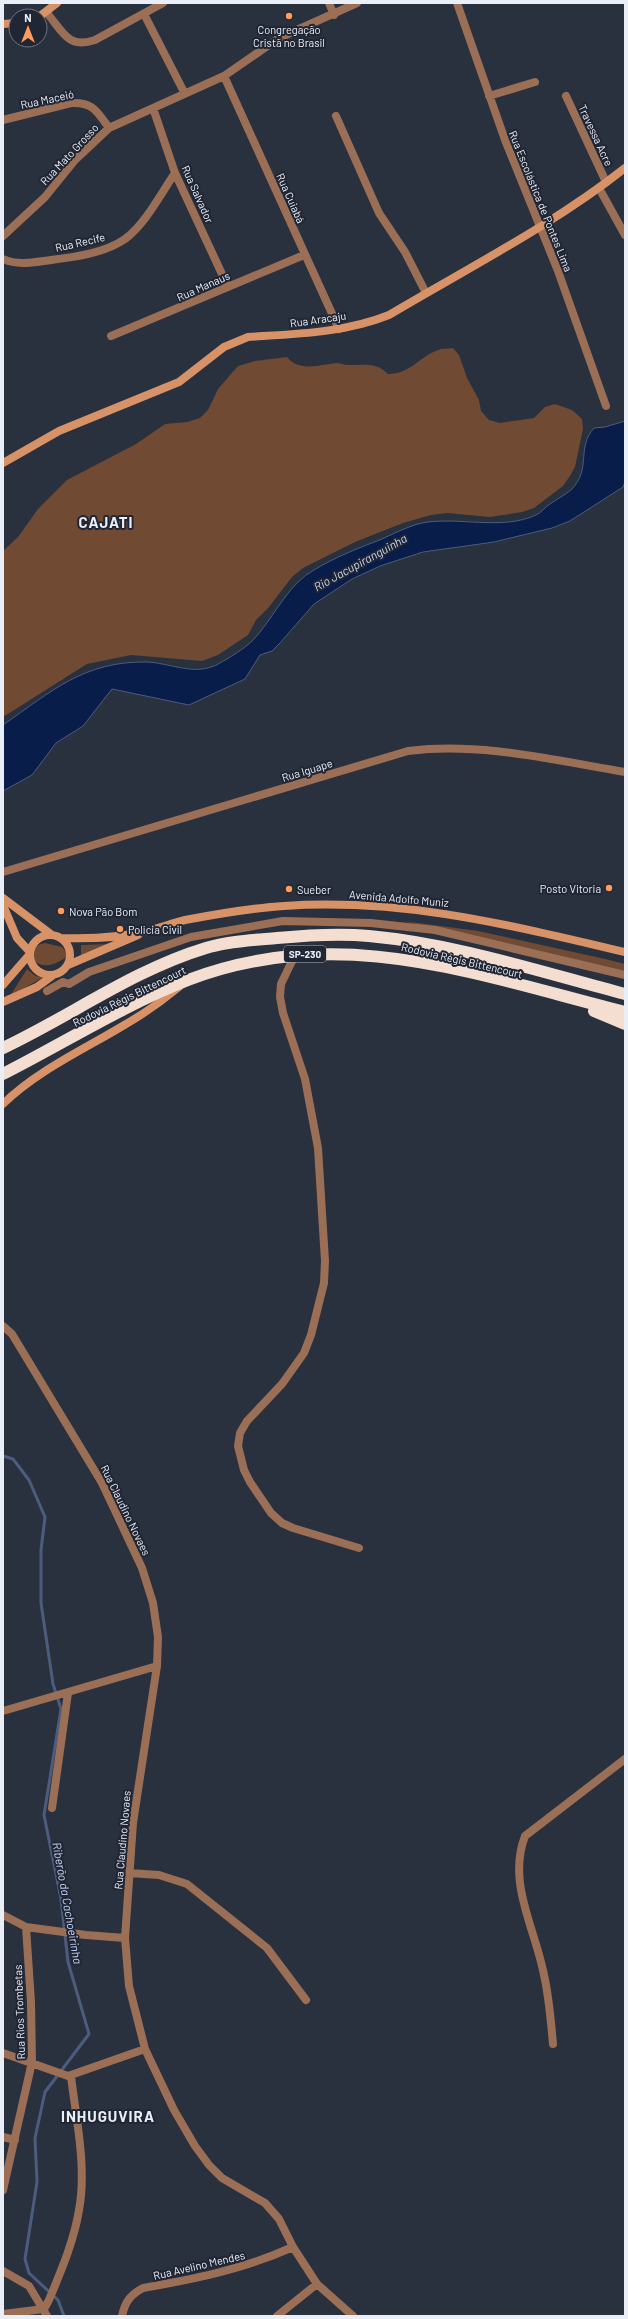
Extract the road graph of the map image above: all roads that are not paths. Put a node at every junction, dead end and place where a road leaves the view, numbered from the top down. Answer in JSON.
{"nodes":[{"id":1,"x":57,"y":3,"type":"edge"},
{"id":2,"x":163,"y":3,"type":"edge"},
{"id":3,"x":330,"y":3,"type":"edge"},
{"id":4,"x":357,"y":3,"type":"edge"},
{"id":5,"x":457,"y":3,"type":"edge"},
{"id":6,"x":48,"y":11,"type":"edge"},
{"id":7,"x":144,"y":14,"type":"junction"},
{"id":8,"x":334,"y":15,"type":"junction"},
{"id":9,"x":48,"y":19,"type":"edge"},
{"id":10,"x":224,"y":76,"type":"junction"},
{"id":11,"x":535,"y":82,"type":"dead end"},
{"id":12,"x":184,"y":92,"type":"junction"},
{"id":13,"x":490,"y":96,"type":"junction"},
{"id":14,"x":566,"y":96,"type":"dead end"},
{"id":15,"x":153,"y":108,"type":"junction"},
{"id":16,"x":336,"y":116,"type":"dead end"},
{"id":17,"x":3,"y":120,"type":"edge"},
{"id":18,"x":109,"y":128,"type":"junction"},
{"id":19,"x":625,"y":168,"type":"edge"},
{"id":20,"x":175,"y":173,"type":"junction"},
{"id":21,"x":606,"y":182,"type":"junction"},
{"id":22,"x":599,"y":188,"type":"junction"},
{"id":23,"x":540,"y":226,"type":"junction"},
{"id":24,"x":625,"y":235,"type":"edge"},
{"id":25,"x":3,"y":236,"type":"edge"},
{"id":26,"x":304,"y":255,"type":"junction"},
{"id":27,"x":3,"y":260,"type":"edge"},
{"id":28,"x":228,"y":287,"type":"junction"},
{"id":29,"x":426,"y":293,"type":"junction"},
{"id":30,"x":339,"y":329,"type":"junction"},
{"id":31,"x":111,"y":336,"type":"dead end"},
{"id":32,"x":606,"y":406,"type":"dead end"},
{"id":33,"x":3,"y":463,"type":"edge"},
{"id":34,"x":625,"y":772,"type":"edge"},
{"id":35,"x":3,"y":872,"type":"edge"},
{"id":36,"x":3,"y":898,"type":"edge"},
{"id":37,"x":3,"y":905,"type":"edge"},
{"id":38,"x":146,"y":932,"type":"junction"},
{"id":39,"x":56,"y":936,"type":"junction"},
{"id":40,"x":625,"y":952,"type":"edge"},
{"id":41,"x":29,"y":953,"type":"junction"},
{"id":42,"x":295,"y":955,"type":"junction"},
{"id":43,"x":68,"y":965,"type":"junction"},
{"id":44,"x":625,"y":975,"type":"edge"},
{"id":45,"x":52,"y":976,"type":"junction"},
{"id":46,"x":187,"y":981,"type":"junction"},
{"id":47,"x":3,"y":985,"type":"edge"},
{"id":48,"x":46,"y":991,"type":"dead end"},
{"id":49,"x":625,"y":994,"type":"edge"},
{"id":50,"x":560,"y":996,"type":"junction"},
{"id":51,"x":3,"y":1002,"type":"edge"},
{"id":52,"x":625,"y":1012,"type":"edge"},
{"id":53,"x":625,"y":1024,"type":"edge"},
{"id":54,"x":3,"y":1048,"type":"edge"},
{"id":55,"x":3,"y":1074,"type":"edge"},
{"id":56,"x":3,"y":1104,"type":"edge"},
{"id":57,"x":3,"y":1326,"type":"edge"},
{"id":58,"x":359,"y":1548,"type":"dead end"},
{"id":59,"x":157,"y":1666,"type":"junction"},
{"id":60,"x":65,"y":1694,"type":"junction"},
{"id":61,"x":3,"y":1710,"type":"edge"},
{"id":62,"x":625,"y":1759,"type":"edge"},
{"id":63,"x":52,"y":1808,"type":"dead end"},
{"id":64,"x":129,"y":1873,"type":"junction"},
{"id":65,"x":3,"y":1915,"type":"edge"},
{"id":66,"x":26,"y":1927,"type":"junction"},
{"id":67,"x":125,"y":1938,"type":"junction"},
{"id":68,"x":306,"y":2000,"type":"dead end"},
{"id":69,"x":553,"y":2044,"type":"dead end"},
{"id":70,"x":145,"y":2049,"type":"junction"},
{"id":71,"x":3,"y":2053,"type":"edge"},
{"id":72,"x":32,"y":2062,"type":"junction"},
{"id":73,"x":68,"y":2076,"type":"junction"},
{"id":74,"x":3,"y":2137,"type":"edge"},
{"id":75,"x":15,"y":2140,"type":"junction"},
{"id":76,"x":3,"y":2190,"type":"edge"},
{"id":77,"x":293,"y":2248,"type":"junction"},
{"id":78,"x":3,"y":2271,"type":"edge"},
{"id":79,"x":317,"y":2284,"type":"junction"},
{"id":80,"x":45,"y":2313,"type":"edge"},
{"id":81,"x":3,"y":2314,"type":"edge"},
{"id":82,"x":122,"y":2316,"type":"edge"},
{"id":83,"x":277,"y":2316,"type":"edge"},
{"id":84,"x":353,"y":2316,"type":"edge"}],
"edges":[{"from":1,"to":6,"type":"street"},
{"from":2,"to":7,"type":"street"},
{"from":3,"to":8,"type":"street"},
{"from":4,"to":8,"type":"street","name":"Rua Mato Grosso"},
{"from":5,"to":13,"type":"street","name":"Rua Escolástica de Pontes Lima"},
{"from":7,"to":9,"type":"street"},
{"from":7,"to":12,"type":"street"},
{"from":8,"to":10,"type":"street","name":"Rua Mato Grosso"},
{"from":10,"to":12,"type":"street","name":"Rua Mato Grosso"},
{"from":10,"to":26,"type":"street","name":"Rua Cuiabá"},
{"from":11,"to":13,"type":"street"},
{"from":12,"to":15,"type":"street","name":"Rua Mato Grosso"},
{"from":13,"to":23,"type":"street","name":"Rua Escolástica de Pontes Lima"},
{"from":14,"to":21,"type":"street","name":"Travessa Acre"},
{"from":15,"to":18,"type":"street","name":"Rua Mato Grosso"},
{"from":15,"to":20,"type":"street","name":"Rua Salvador"},
{"from":16,"to":29,"type":"street"},
{"from":17,"to":18,"type":"street","name":"Rua Maceió"},
{"from":18,"to":25,"type":"street","name":"Rua Mato Grosso"},
{"from":19,"to":21,"type":"street","name":"Rua Aracaju"},
{"from":20,"to":27,"type":"street","name":"Rua Recife"},
{"from":20,"to":28,"type":"street","name":"Rua Salvador"},
{"from":21,"to":22,"type":"street","name":"Rua Aracaju"},
{"from":22,"to":23,"type":"street","name":"Rua Aracaju"},
{"from":22,"to":24,"type":"street"},
{"from":23,"to":29,"type":"street","name":"Rua Aracaju"},
{"from":23,"to":32,"type":"street","name":"Rua Escolástica de Pontes Lima"},
{"from":26,"to":28,"type":"street","name":"Rua Manaus"},
{"from":26,"to":30,"type":"street","name":"Rua Cuiabá"},
{"from":28,"to":31,"type":"street","name":"Rua Manaus"},
{"from":29,"to":30,"type":"street","name":"Rua Aracaju"},
{"from":30,"to":33,"type":"street","name":"Rua Aracaju"},
{"from":34,"to":35,"type":"street","name":"Rua Iguape"},
{"from":36,"to":39,"type":"street"},
{"from":37,"to":41,"type":"street"},
{"from":38,"to":39,"type":"street"},
{"from":38,"to":40,"type":"street","name":"Avenida Adolfo Muniz"},
{"from":38,"to":43,"type":"street"},
{"from":39,"to":41,"type":"street"},
{"from":39,"to":43,"type":"street"},
{"from":41,"to":45,"type":"street"},
{"from":41,"to":47,"type":"street"},
{"from":42,"to":46,"type":"highway","name":"Rodovia Régis Bittencourt","number":"SP-230"},
{"from":42,"to":50,"type":"highway","name":"Rodovia Régis Bittencourt","number":"SP-230"},
{"from":42,"to":58,"type":"street"},
{"from":43,"to":45,"type":"street"},
{"from":44,"to":48,"type":"street"},
{"from":45,"to":51,"type":"street"},
{"from":46,"to":55,"type":"highway","name":"Rodovia Régis Bittencourt","number":"SP-230"},
{"from":46,"to":56,"type":"street"},
{"from":49,"to":54,"type":"highway","name":"Rodovia Régis Bittencourt","number":"SP-230"},
{"from":50,"to":52,"type":"highway","name":"Rodovia Régis Bittencourt","number":"SP-230"},
{"from":50,"to":53,"type":"highway"},
{"from":57,"to":59,"type":"street","name":"Rua Claudino Novaes"},
{"from":59,"to":60,"type":"street"},
{"from":59,"to":64,"type":"street","name":"Rua Claudino Novaes"},
{"from":60,"to":61,"type":"street"},
{"from":60,"to":63,"type":"street"},
{"from":62,"to":69,"type":"street"},
{"from":64,"to":67,"type":"street","name":"Rua Claudino Novaes"},
{"from":64,"to":68,"type":"street"},
{"from":65,"to":66,"type":"street"},
{"from":66,"to":67,"type":"street"},
{"from":66,"to":72,"type":"street","name":"Rua Rios Trombetas"},
{"from":67,"to":70,"type":"street","name":"Rua Claudino Novaes"},
{"from":70,"to":73,"type":"street"},
{"from":70,"to":77,"type":"street","name":"Rua Claudino Novaes"},
{"from":71,"to":72,"type":"street"},
{"from":72,"to":73,"type":"street"},
{"from":72,"to":75,"type":"street","name":"Rua Rios Trombetas"},
{"from":73,"to":80,"type":"street"},
{"from":74,"to":75,"type":"street"},
{"from":75,"to":76,"type":"street","name":"Rua Rios Trombetas"},
{"from":77,"to":79,"type":"street","name":"Rua Claudino Novaes"},
{"from":77,"to":82,"type":"street","name":"Rua Avelino Mendes"},
{"from":78,"to":80,"type":"street"},
{"from":79,"to":83,"type":"street"},
{"from":79,"to":84,"type":"street","name":"Rua Claudino Novaes"},
{"from":80,"to":81,"type":"street"}]}
